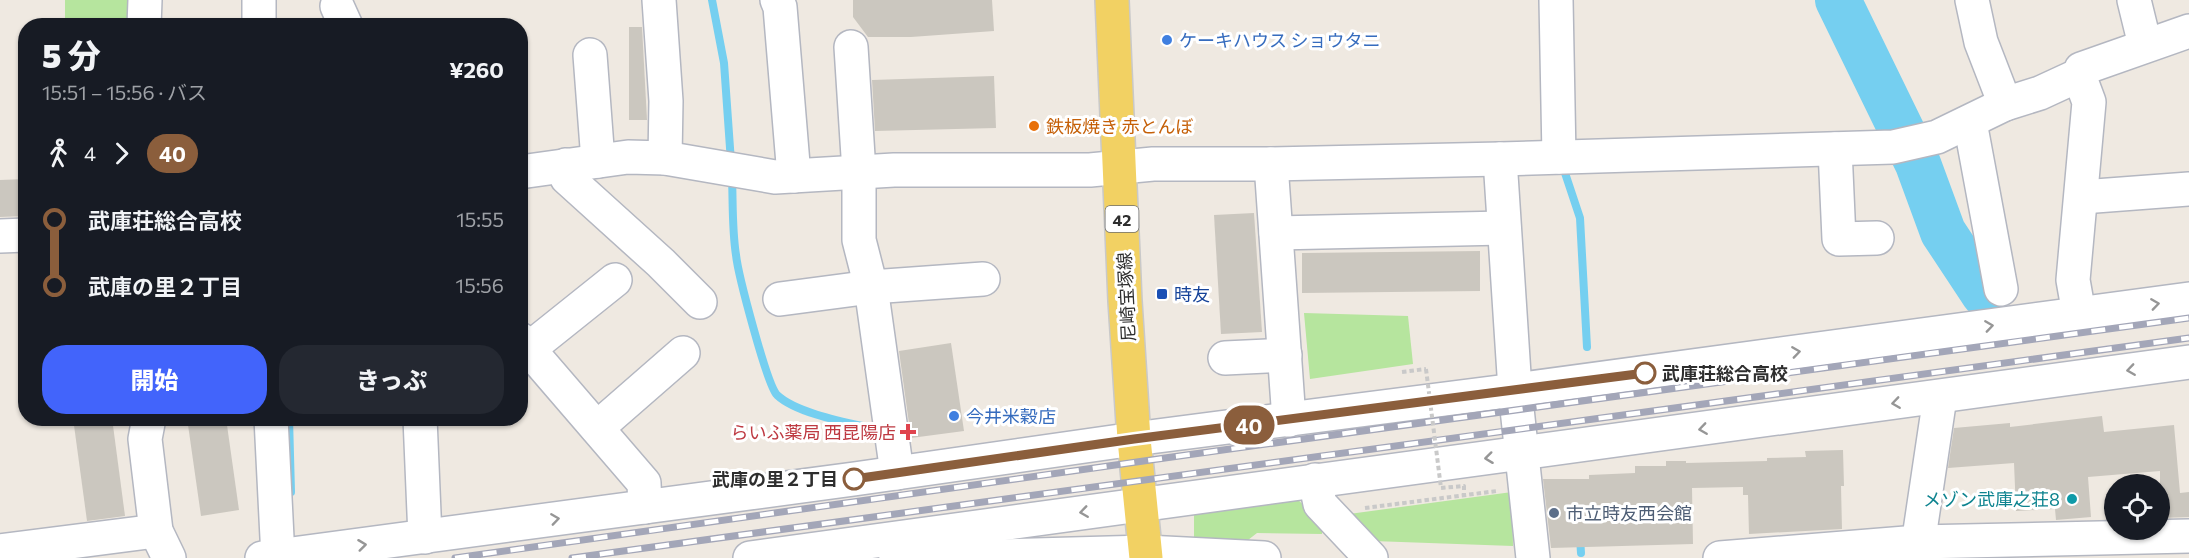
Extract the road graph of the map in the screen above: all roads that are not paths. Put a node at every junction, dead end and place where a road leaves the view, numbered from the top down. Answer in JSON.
{"nodes":[{"id":1,"x":145,"y":0,"type":"edge"},
{"id":2,"x":259,"y":0,"type":"edge"},
{"id":3,"x":659,"y":0,"type":"edge"},
{"id":4,"x":777,"y":0,"type":"edge"},
{"id":5,"x":1112,"y":0,"type":"edge"},
{"id":6,"x":1556,"y":0,"type":"edge"},
{"id":7,"x":1972,"y":0,"type":"edge"},
{"id":8,"x":2134,"y":0,"type":"edge"},
{"id":9,"x":144,"y":18,"type":"edge"},
{"id":10,"x":260,"y":18,"type":"edge"},
{"id":11,"x":2189,"y":31,"type":"edge"},
{"id":12,"x":2145,"y":45,"type":"junction"},
{"id":13,"x":851,"y":47,"type":"dead end"},
{"id":14,"x":590,"y":55,"type":"dead end"},
{"id":15,"x":2079,"y":75,"type":"junction"},
{"id":16,"x":2004,"y":104,"type":"junction"},
{"id":17,"x":1970,"y":122,"type":"junction"},
{"id":18,"x":1835,"y":149,"type":"junction"},
{"id":19,"x":1559,"y":157,"type":"junction"},
{"id":20,"x":665,"y":158,"type":"junction"},
{"id":21,"x":1500,"y":159,"type":"junction"},
{"id":22,"x":598,"y":161,"type":"junction"},
{"id":23,"x":1271,"y":164,"type":"junction"},
{"id":24,"x":566,"y":165,"type":"junction"},
{"id":25,"x":1120,"y":165,"type":"junction"},
{"id":26,"x":528,"y":171,"type":"edge"},
{"id":27,"x":859,"y":172,"type":"junction"},
{"id":28,"x":794,"y":176,"type":"junction"},
{"id":29,"x":2189,"y":189,"type":"edge"},
{"id":30,"x":2082,"y":197,"type":"junction"},
{"id":31,"x":1504,"y":228,"type":"junction"},
{"id":32,"x":1276,"y":234,"type":"junction"},
{"id":33,"x":18,"y":235,"type":"edge"},
{"id":34,"x":0,"y":236,"type":"edge"},
{"id":35,"x":1877,"y":238,"type":"dead end"},
{"id":36,"x":983,"y":279,"type":"dead end"},
{"id":37,"x":615,"y":280,"type":"dead end"},
{"id":38,"x":871,"y":287,"type":"junction"},
{"id":39,"x":2001,"y":290,"type":"dead end"},
{"id":40,"x":780,"y":299,"type":"dead end"},
{"id":41,"x":2189,"y":299,"type":"edge"},
{"id":42,"x":700,"y":302,"type":"dead end"},
{"id":43,"x":2079,"y":314,"type":"junction"},
{"id":44,"x":528,"y":342,"type":"edge"},
{"id":45,"x":528,"y":348,"type":"edge"},
{"id":46,"x":683,"y":353,"type":"dead end"},
{"id":47,"x":1285,"y":355,"type":"junction"},
{"id":48,"x":1225,"y":358,"type":"dead end"},
{"id":49,"x":2189,"y":362,"type":"edge"},
{"id":50,"x":1515,"y":390,"type":"junction"},
{"id":51,"x":1940,"y":397,"type":"junction"},
{"id":52,"x":1289,"y":420,"type":"junction"},
{"id":53,"x":147,"y":426,"type":"edge"},
{"id":54,"x":271,"y":426,"type":"edge"},
{"id":55,"x":420,"y":426,"type":"edge"},
{"id":56,"x":597,"y":428,"type":"junction"},
{"id":57,"x":1134,"y":439,"type":"junction"},
{"id":58,"x":1522,"y":454,"type":"junction"},
{"id":59,"x":897,"y":473,"type":"junction"},
{"id":60,"x":1315,"y":480,"type":"junction"},
{"id":61,"x":1142,"y":504,"type":"junction"},
{"id":62,"x":645,"y":507,"type":"junction"},
{"id":63,"x":425,"y":537,"type":"junction"},
{"id":64,"x":2185,"y":544,"type":"edge"},
{"id":65,"x":163,"y":545,"type":"edge"},
{"id":66,"x":836,"y":550,"type":"edge"},
{"id":67,"x":1917,"y":550,"type":"edge"},
{"id":68,"x":0,"y":551,"type":"edge"},
{"id":69,"x":1146,"y":555,"type":"edge"},
{"id":70,"x":273,"y":557,"type":"edge"},
{"id":71,"x":750,"y":558,"type":"edge"},
{"id":72,"x":1264,"y":558,"type":"edge"},
{"id":73,"x":1371,"y":558,"type":"edge"},
{"id":74,"x":1533,"y":558,"type":"edge"},
{"id":75,"x":1720,"y":558,"type":"edge"}],
"edges":[{"from":1,"to":9,"type":"street"},
{"from":2,"to":10,"type":"street"},
{"from":3,"to":20,"type":"street"},
{"from":4,"to":28,"type":"street"},
{"from":5,"to":25,"type":"main road","name":"尼崎宝塚線","number":"42"},
{"from":6,"to":19,"type":"street"},
{"from":7,"to":16,"type":"street"},
{"from":8,"to":12,"type":"street"},
{"from":11,"to":12,"type":"street"},
{"from":12,"to":15,"type":"street"},
{"from":13,"to":27,"type":"street"},
{"from":14,"to":22,"type":"street"},
{"from":15,"to":16,"type":"street"},
{"from":15,"to":30,"type":"street"},
{"from":16,"to":17,"type":"street"},
{"from":17,"to":18,"type":"street"},
{"from":17,"to":39,"type":"street"},
{"from":18,"to":19,"type":"street"},
{"from":18,"to":35,"type":"street"},
{"from":19,"to":21,"type":"street"},
{"from":20,"to":22,"type":"street"},
{"from":20,"to":28,"type":"street"},
{"from":21,"to":23,"type":"street"},
{"from":21,"to":31,"type":"street"},
{"from":22,"to":24,"type":"street"},
{"from":23,"to":25,"type":"street"},
{"from":23,"to":32,"type":"street"},
{"from":24,"to":26,"type":"street"},
{"from":24,"to":42,"type":"street"},
{"from":25,"to":27,"type":"street"},
{"from":25,"to":57,"type":"main road","name":"尼崎宝塚線","number":"42"},
{"from":27,"to":28,"type":"street"},
{"from":27,"to":38,"type":"street"},
{"from":29,"to":30,"type":"street"},
{"from":30,"to":43,"type":"street"},
{"from":31,"to":32,"type":"street"},
{"from":31,"to":50,"type":"street"},
{"from":32,"to":47,"type":"street"},
{"from":33,"to":34,"type":"street"},
{"from":36,"to":38,"type":"street"},
{"from":37,"to":44,"type":"street"},
{"from":38,"to":40,"type":"street"},
{"from":38,"to":59,"type":"street"},
{"from":43,"to":41,"type":"street","one_way":true},
{"from":50,"to":43,"type":"street","one_way":true},
{"from":45,"to":56,"type":"street"},
{"from":46,"to":56,"type":"street"},
{"from":47,"to":48,"type":"street"},
{"from":47,"to":52,"type":"street"},
{"from":49,"to":51,"type":"street","one_way":true},
{"from":50,"to":52,"type":"street"},
{"from":50,"to":58,"type":"street"},
{"from":51,"to":58,"type":"street","one_way":true},
{"from":51,"to":67,"type":"street"},
{"from":52,"to":57,"type":"street"},
{"from":53,"to":65,"type":"street"},
{"from":54,"to":70,"type":"street"},
{"from":55,"to":63,"type":"street"},
{"from":56,"to":62,"type":"street"},
{"from":57,"to":59,"type":"street"},
{"from":57,"to":61,"type":"main road","name":"尼崎宝塚線","number":"42"},
{"from":58,"to":60,"type":"street","one_way":true},
{"from":58,"to":74,"type":"street"},
{"from":59,"to":62,"type":"street"},
{"from":60,"to":61,"type":"street"},
{"from":60,"to":73,"type":"street"},
{"from":61,"to":66,"type":"street","one_way":true},
{"from":61,"to":69,"type":"main road","name":"尼崎宝塚線","number":"42"},
{"from":63,"to":62,"type":"street","one_way":true},
{"from":70,"to":63,"type":"street","one_way":true},
{"from":64,"to":67,"type":"street"},
{"from":65,"to":68,"type":"street"},
{"from":66,"to":69,"type":"street"},
{"from":66,"to":71,"type":"street"},
{"from":67,"to":75,"type":"street"},
{"from":69,"to":72,"type":"street"}]}
